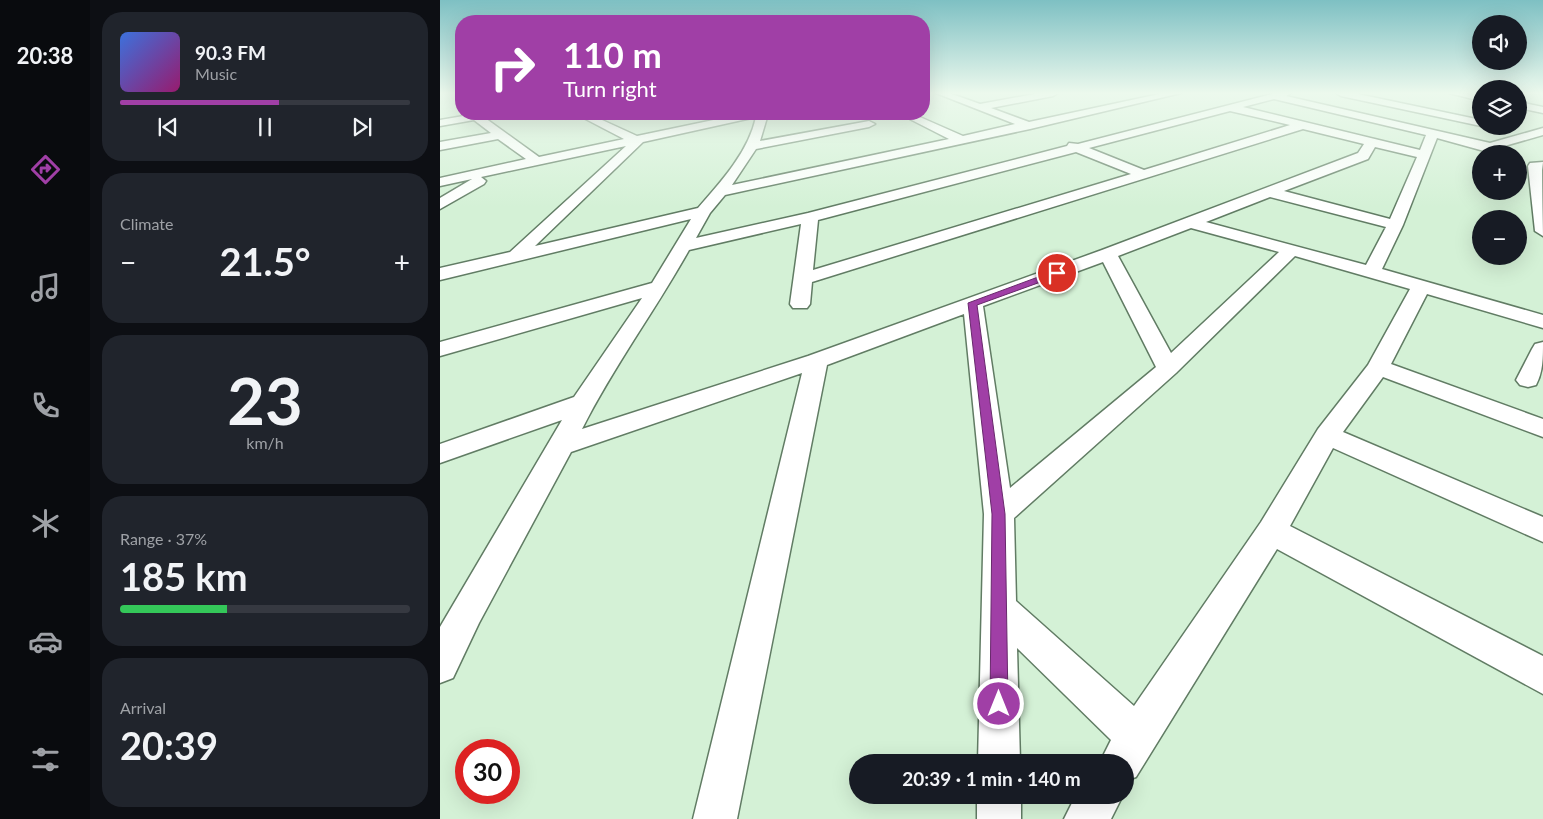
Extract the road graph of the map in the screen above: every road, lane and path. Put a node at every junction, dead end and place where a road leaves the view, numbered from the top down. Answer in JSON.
{"nodes":[{"id":1,"x":494,"y":131,"type":"edge"},
{"id":2,"x":619,"y":131,"type":"edge"},
{"id":3,"x":678,"y":131,"type":"edge"},
{"id":4,"x":757,"y":131,"type":"edge"},
{"id":5,"x":831,"y":131,"type":"edge"},
{"id":6,"x":943,"y":131,"type":"edge"},
{"id":7,"x":997,"y":131,"type":"edge"},
{"id":8,"x":1040,"y":131,"type":"edge"},
{"id":9,"x":1139,"y":131,"type":"edge"},
{"id":10,"x":1282,"y":131,"type":"edge"},
{"id":11,"x":1327,"y":131,"type":"edge"},
{"id":12,"x":1426,"y":131,"type":"edge"},
{"id":13,"x":1044,"y":133,"type":"dead end"},
{"id":14,"x":1433,"y":133,"type":"junction"},
{"id":15,"x":1538,"y":133,"type":"edge"},
{"id":16,"x":499,"y":135,"type":"junction"},
{"id":17,"x":960,"y":139,"type":"junction"},
{"id":18,"x":638,"y":140,"type":"junction"},
{"id":19,"x":1060,"y":140,"type":"dead end"},
{"id":20,"x":1371,"y":142,"type":"junction"},
{"id":21,"x":1482,"y":145,"type":"edge"},
{"id":22,"x":1497,"y":145,"type":"edge"},
{"id":23,"x":440,"y":146,"type":"edge"},
{"id":24,"x":752,"y":146,"type":"junction"},
{"id":25,"x":1076,"y":147,"type":"junction"},
{"id":26,"x":1424,"y":155,"type":"junction"},
{"id":27,"x":538,"y":162,"type":"junction"},
{"id":28,"x":1527,"y":162,"type":"edge"},
{"id":29,"x":1539,"y":166,"type":"edge"},
{"id":30,"x":495,"y":171,"type":"junction"},
{"id":31,"x":1143,"y":174,"type":"junction"},
{"id":32,"x":440,"y":182,"type":"edge"},
{"id":33,"x":720,"y":192,"type":"junction"},
{"id":34,"x":1269,"y":192,"type":"junction"},
{"id":35,"x":1541,"y":192,"type":"edge"},
{"id":36,"x":440,"y":204,"type":"edge"},
{"id":37,"x":703,"y":211,"type":"junction"},
{"id":38,"x":810,"y":217,"type":"junction"},
{"id":39,"x":1189,"y":222,"type":"junction"},
{"id":40,"x":1542,"y":222,"type":"edge"},
{"id":41,"x":1395,"y":224,"type":"junction"},
{"id":42,"x":684,"y":246,"type":"junction"},
{"id":43,"x":1291,"y":250,"type":"junction"},
{"id":44,"x":1108,"y":254,"type":"junction"},
{"id":45,"x":516,"y":255,"type":"junction"},
{"id":46,"x":1372,"y":272,"type":"junction"},
{"id":47,"x":440,"y":274,"type":"edge"},
{"id":48,"x":803,"y":279,"type":"junction"},
{"id":49,"x":659,"y":287,"type":"junction"},
{"id":50,"x":1421,"y":287,"type":"junction"},
{"id":51,"x":973,"y":303,"type":"junction"},
{"id":52,"x":800,"y":304,"type":"dead end"},
{"id":53,"x":1543,"y":322,"type":"edge"},
{"id":54,"x":1543,"y":349,"type":"edge"},
{"id":55,"x":440,"y":350,"type":"edge"},
{"id":56,"x":816,"y":361,"type":"junction"},
{"id":57,"x":1378,"y":367,"type":"junction"},
{"id":58,"x":1168,"y":368,"type":"junction"},
{"id":59,"x":1528,"y":380,"type":"dead end"},
{"id":60,"x":583,"y":403,"type":"junction"},
{"id":61,"x":1543,"y":428,"type":"edge"},
{"id":62,"x":1327,"y":436,"type":"junction"},
{"id":63,"x":561,"y":446,"type":"junction"},
{"id":64,"x":440,"y":454,"type":"edge"},
{"id":65,"x":999,"y":514,"type":"junction"},
{"id":66,"x":1543,"y":530,"type":"edge"},
{"id":67,"x":1272,"y":531,"type":"junction"},
{"id":68,"x":999,"y":608,"type":"junction"},
{"id":69,"x":453,"y":617,"type":"edge"},
{"id":70,"x":440,"y":665,"type":"edge"},
{"id":71,"x":1543,"y":676,"type":"edge"},
{"id":72,"x":1129,"y":749,"type":"edge"},
{"id":73,"x":999,"y":754,"type":"edge"},
{"id":74,"x":999,"y":804,"type":"edge"},
{"id":75,"x":1095,"y":804,"type":"edge"},
{"id":76,"x":715,"y":819,"type":"edge"},
{"id":77,"x":999,"y":819,"type":"edge"},
{"id":78,"x":1086,"y":819,"type":"edge"}],
"edges":[{"from":1,"to":16,"type":"street"},
{"from":2,"to":18,"type":"street"},
{"from":3,"to":18,"type":"street"},
{"from":4,"to":24,"type":"street"},
{"from":5,"to":24,"type":"street"},
{"from":6,"to":17,"type":"street"},
{"from":7,"to":17,"type":"street"},
{"from":8,"to":13,"type":"street"},
{"from":9,"to":25,"type":"street"},
{"from":10,"to":31,"type":"street"},
{"from":11,"to":20,"type":"street"},
{"from":12,"to":14,"type":"street"},
{"from":14,"to":21,"type":"street"},
{"from":14,"to":26,"type":"street"},
{"from":15,"to":22,"type":"street"},
{"from":16,"to":23,"type":"street"},
{"from":16,"to":27,"type":"street"},
{"from":17,"to":33,"type":"street"},
{"from":18,"to":27,"type":"street"},
{"from":18,"to":45,"type":"street"},
{"from":19,"to":25,"type":"street"},
{"from":20,"to":26,"type":"street"},
{"from":20,"to":34,"type":"street"},
{"from":24,"to":33,"type":"street"},
{"from":25,"to":31,"type":"street"},
{"from":25,"to":38,"type":"street"},
{"from":26,"to":41,"type":"street"},
{"from":27,"to":30,"type":"street"},
{"from":28,"to":29,"type":"street"},
{"from":29,"to":35,"type":"street"},
{"from":30,"to":32,"type":"street"},
{"from":30,"to":36,"type":"street"},
{"from":31,"to":48,"type":"street"},
{"from":33,"to":37,"type":"street"},
{"from":34,"to":39,"type":"street"},
{"from":34,"to":41,"type":"street"},
{"from":35,"to":40,"type":"street"},
{"from":37,"to":42,"type":"street"},
{"from":37,"to":45,"type":"street"},
{"from":38,"to":42,"type":"street"},
{"from":38,"to":48,"type":"street"},
{"from":39,"to":43,"type":"street"},
{"from":39,"to":44,"type":"street"},
{"from":41,"to":46,"type":"street"},
{"from":42,"to":49,"type":"street"},
{"from":43,"to":46,"type":"street"},
{"from":43,"to":58,"type":"street"},
{"from":44,"to":51,"type":"street"},
{"from":44,"to":58,"type":"street"},
{"from":45,"to":47,"type":"street"},
{"from":46,"to":50,"type":"street"},
{"from":48,"to":52,"type":"street"},
{"from":49,"to":55,"type":"street"},
{"from":49,"to":60,"type":"street"},
{"from":50,"to":53,"type":"street"},
{"from":50,"to":57,"type":"street"},
{"from":51,"to":56,"type":"street"},
{"from":51,"to":65,"type":"street"},
{"from":54,"to":59,"type":"street"},
{"from":56,"to":63,"type":"street"},
{"from":56,"to":76,"type":"street"},
{"from":57,"to":61,"type":"street"},
{"from":57,"to":62,"type":"street"},
{"from":58,"to":65,"type":"street"},
{"from":60,"to":63,"type":"street"},
{"from":60,"to":64,"type":"street"},
{"from":62,"to":66,"type":"street"},
{"from":62,"to":67,"type":"street"},
{"from":63,"to":69,"type":"street"},
{"from":65,"to":68,"type":"street"},
{"from":67,"to":71,"type":"street"},
{"from":67,"to":72,"type":"street"},
{"from":68,"to":72,"type":"street"},
{"from":68,"to":73,"type":"street"},
{"from":69,"to":70,"type":"street"},
{"from":74,"to":77,"type":"street"},
{"from":75,"to":78,"type":"street"}]}
